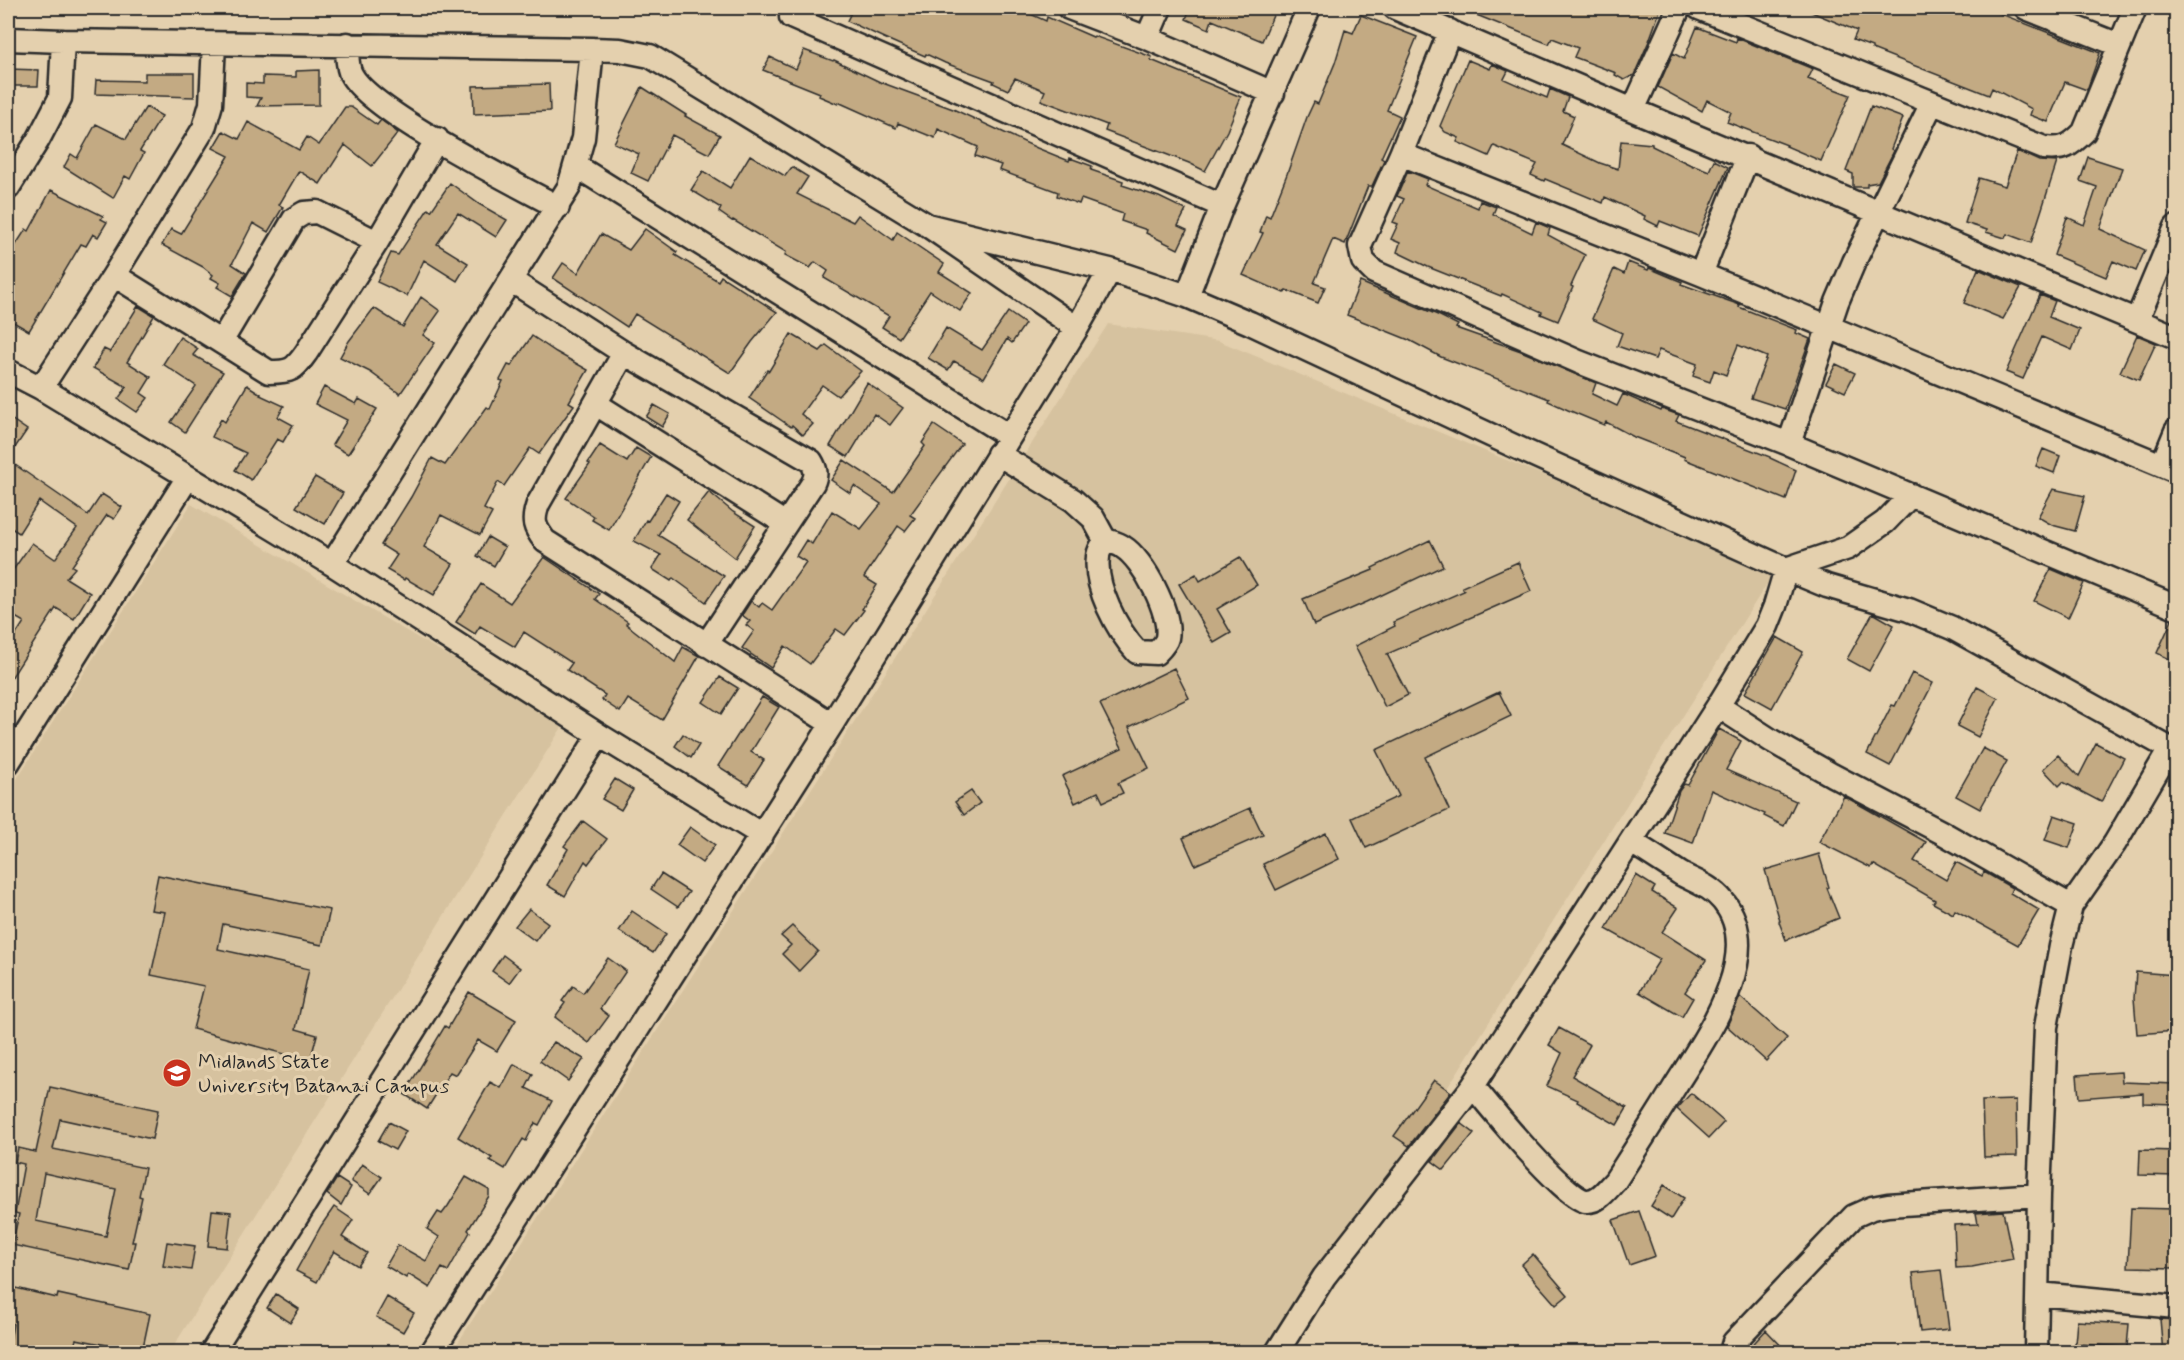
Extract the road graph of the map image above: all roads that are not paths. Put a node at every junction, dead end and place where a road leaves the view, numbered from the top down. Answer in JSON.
{"nodes":[{"id":1,"x":794,"y":8,"type":"edge"},
{"id":2,"x":1069,"y":8,"type":"edge"},
{"id":3,"x":1161,"y":8,"type":"edge"},
{"id":4,"x":1309,"y":8,"type":"edge"},
{"id":5,"x":1395,"y":8,"type":"edge"},
{"id":6,"x":1679,"y":8,"type":"edge"},
{"id":7,"x":1699,"y":8,"type":"edge"},
{"id":8,"x":2026,"y":8,"type":"edge"},
{"id":9,"x":2135,"y":8,"type":"edge"},
{"id":10,"x":1450,"y":31,"type":"junction"},
{"id":11,"x":1147,"y":38,"type":"junction"},
{"id":12,"x":8,"y":39,"type":"edge"},
{"id":13,"x":63,"y":41,"type":"junction"},
{"id":14,"x":213,"y":44,"type":"junction"},
{"id":15,"x":347,"y":44,"type":"junction"},
{"id":16,"x":2119,"y":45,"type":"junction"},
{"id":17,"x":592,"y":49,"type":"junction"},
{"id":18,"x":1273,"y":93,"type":"junction"},
{"id":19,"x":1932,"y":103,"type":"junction"},
{"id":20,"x":1633,"y":110,"type":"junction"},
{"id":21,"x":437,"y":139,"type":"junction"},
{"id":22,"x":1401,"y":154,"type":"junction"},
{"id":23,"x":1748,"y":156,"type":"junction"},
{"id":24,"x":576,"y":166,"type":"junction"},
{"id":25,"x":8,"y":188,"type":"edge"},
{"id":26,"x":1222,"y":206,"type":"junction"},
{"id":27,"x":558,"y":207,"type":"junction"},
{"id":28,"x":1880,"y":212,"type":"junction"},
{"id":29,"x":927,"y":225,"type":"junction"},
{"id":30,"x":2176,"y":227,"type":"edge"},
{"id":31,"x":377,"y":242,"type":"junction"},
{"id":32,"x":1110,"y":270,"type":"junction"},
{"id":33,"x":1701,"y":274,"type":"junction"},
{"id":34,"x":114,"y":275,"type":"junction"},
{"id":35,"x":512,"y":281,"type":"junction"},
{"id":36,"x":1187,"y":296,"type":"junction"},
{"id":37,"x":2137,"y":320,"type":"junction"},
{"id":38,"x":1829,"y":327,"type":"junction"},
{"id":39,"x":1077,"y":328,"type":"junction"},
{"id":40,"x":2176,"y":337,"type":"edge"},
{"id":41,"x":220,"y":342,"type":"junction"},
{"id":42,"x":624,"y":353,"type":"junction"},
{"id":43,"x":8,"y":372,"type":"edge"},
{"id":44,"x":41,"y":388,"type":"junction"},
{"id":45,"x":596,"y":404,"type":"junction"},
{"id":46,"x":2176,"y":430,"type":"edge"},
{"id":47,"x":1789,"y":444,"type":"junction"},
{"id":48,"x":1004,"y":445,"type":"junction"},
{"id":49,"x":2169,"y":468,"type":"edge"},
{"id":50,"x":188,"y":477,"type":"junction"},
{"id":51,"x":1911,"y":495,"type":"junction"},
{"id":52,"x":786,"y":524,"type":"junction"},
{"id":53,"x":1106,"y":540,"type":"junction"},
{"id":54,"x":332,"y":564,"type":"junction"},
{"id":55,"x":1786,"y":569,"type":"junction"},
{"id":56,"x":2176,"y":607,"type":"edge"},
{"id":57,"x":706,"y":645,"type":"junction"},
{"id":58,"x":1718,"y":706,"type":"junction"},
{"id":59,"x":832,"y":724,"type":"junction"},
{"id":60,"x":598,"y":735,"type":"junction"},
{"id":61,"x":2173,"y":750,"type":"edge"},
{"id":62,"x":8,"y":764,"type":"edge"},
{"id":63,"x":762,"y":835,"type":"junction"},
{"id":64,"x":1631,"y":842,"type":"junction"},
{"id":65,"x":2071,"y":906,"type":"junction"},
{"id":66,"x":1473,"y":1086,"type":"junction"},
{"id":67,"x":2039,"y":1195,"type":"junction"},
{"id":68,"x":2038,"y":1294,"type":"junction"},
{"id":69,"x":2176,"y":1307,"type":"edge"},
{"id":70,"x":212,"y":1353,"type":"edge"},
{"id":71,"x":432,"y":1353,"type":"edge"},
{"id":72,"x":1276,"y":1353,"type":"edge"},
{"id":73,"x":1731,"y":1353,"type":"edge"},
{"id":74,"x":2036,"y":1353,"type":"edge"}],
"edges":[{"from":1,"to":26,"type":"street"},
{"from":2,"to":11,"type":"street"},
{"from":3,"to":11,"type":"street"},
{"from":4,"to":18,"type":"street"},
{"from":5,"to":10,"type":"street"},
{"from":6,"to":20,"type":"street"},
{"from":7,"to":19,"type":"street"},
{"from":8,"to":16,"type":"street"},
{"from":9,"to":16,"type":"street"},
{"from":10,"to":20,"type":"street"},
{"from":10,"to":22,"type":"street"},
{"from":11,"to":18,"type":"street"},
{"from":12,"to":13,"type":"street"},
{"from":13,"to":14,"type":"street"},
{"from":13,"to":25,"type":"street"},
{"from":14,"to":15,"type":"street"},
{"from":14,"to":34,"type":"street"},
{"from":15,"to":17,"type":"street"},
{"from":15,"to":21,"type":"street"},
{"from":16,"to":19,"type":"street"},
{"from":17,"to":24,"type":"street"},
{"from":17,"to":29,"type":"street"},
{"from":18,"to":26,"type":"street"},
{"from":19,"to":28,"type":"street"},
{"from":20,"to":23,"type":"street"},
{"from":21,"to":27,"type":"street"},
{"from":21,"to":31,"type":"street"},
{"from":22,"to":33,"type":"street"},
{"from":22,"to":47,"type":"street"},
{"from":23,"to":28,"type":"street"},
{"from":23,"to":33,"type":"street"},
{"from":24,"to":27,"type":"street"},
{"from":24,"to":48,"type":"street"},
{"from":26,"to":36,"type":"street"},
{"from":27,"to":35,"type":"street"},
{"from":28,"to":37,"type":"street"},
{"from":28,"to":38,"type":"street"},
{"from":29,"to":32,"type":"street"},
{"from":29,"to":39,"type":"street"},
{"from":30,"to":37,"type":"street"},
{"from":31,"to":41,"type":"street"},
{"from":31,"to":41,"type":"street"},
{"from":32,"to":36,"type":"street"},
{"from":32,"to":39,"type":"street"},
{"from":33,"to":38,"type":"street"},
{"from":34,"to":41,"type":"street"},
{"from":34,"to":44,"type":"street"},
{"from":35,"to":42,"type":"street"},
{"from":35,"to":54,"type":"street"},
{"from":36,"to":55,"type":"street"},
{"from":37,"to":40,"type":"street"},
{"from":38,"to":47,"type":"street"},
{"from":38,"to":49,"type":"street"},
{"from":39,"to":48,"type":"street"},
{"from":42,"to":45,"type":"street"},
{"from":42,"to":52,"type":"street"},
{"from":43,"to":44,"type":"street"},
{"from":44,"to":50,"type":"street"},
{"from":45,"to":52,"type":"street"},
{"from":45,"to":57,"type":"street"},
{"from":46,"to":49,"type":"street"},
{"from":47,"to":51,"type":"street"},
{"from":48,"to":53,"type":"street"},
{"from":48,"to":59,"type":"street"},
{"from":50,"to":54,"type":"street"},
{"from":50,"to":62,"type":"street"},
{"from":51,"to":55,"type":"street"},
{"from":51,"to":56,"type":"street"},
{"from":52,"to":57,"type":"street"},
{"from":53,"to":53,"type":"street"},
{"from":54,"to":60,"type":"street"},
{"from":55,"to":58,"type":"street"},
{"from":55,"to":61,"type":"street"},
{"from":57,"to":59,"type":"street"},
{"from":58,"to":64,"type":"street"},
{"from":58,"to":65,"type":"street"},
{"from":59,"to":63,"type":"street"},
{"from":60,"to":63,"type":"street"},
{"from":60,"to":70,"type":"street"},
{"from":61,"to":65,"type":"street"},
{"from":63,"to":71,"type":"street"},
{"from":64,"to":66,"type":"street"},
{"from":64,"to":66,"type":"street"},
{"from":65,"to":67,"type":"street"},
{"from":66,"to":72,"type":"street"},
{"from":67,"to":68,"type":"street"},
{"from":67,"to":73,"type":"street"},
{"from":68,"to":69,"type":"street"},
{"from":68,"to":74,"type":"street"}]}
